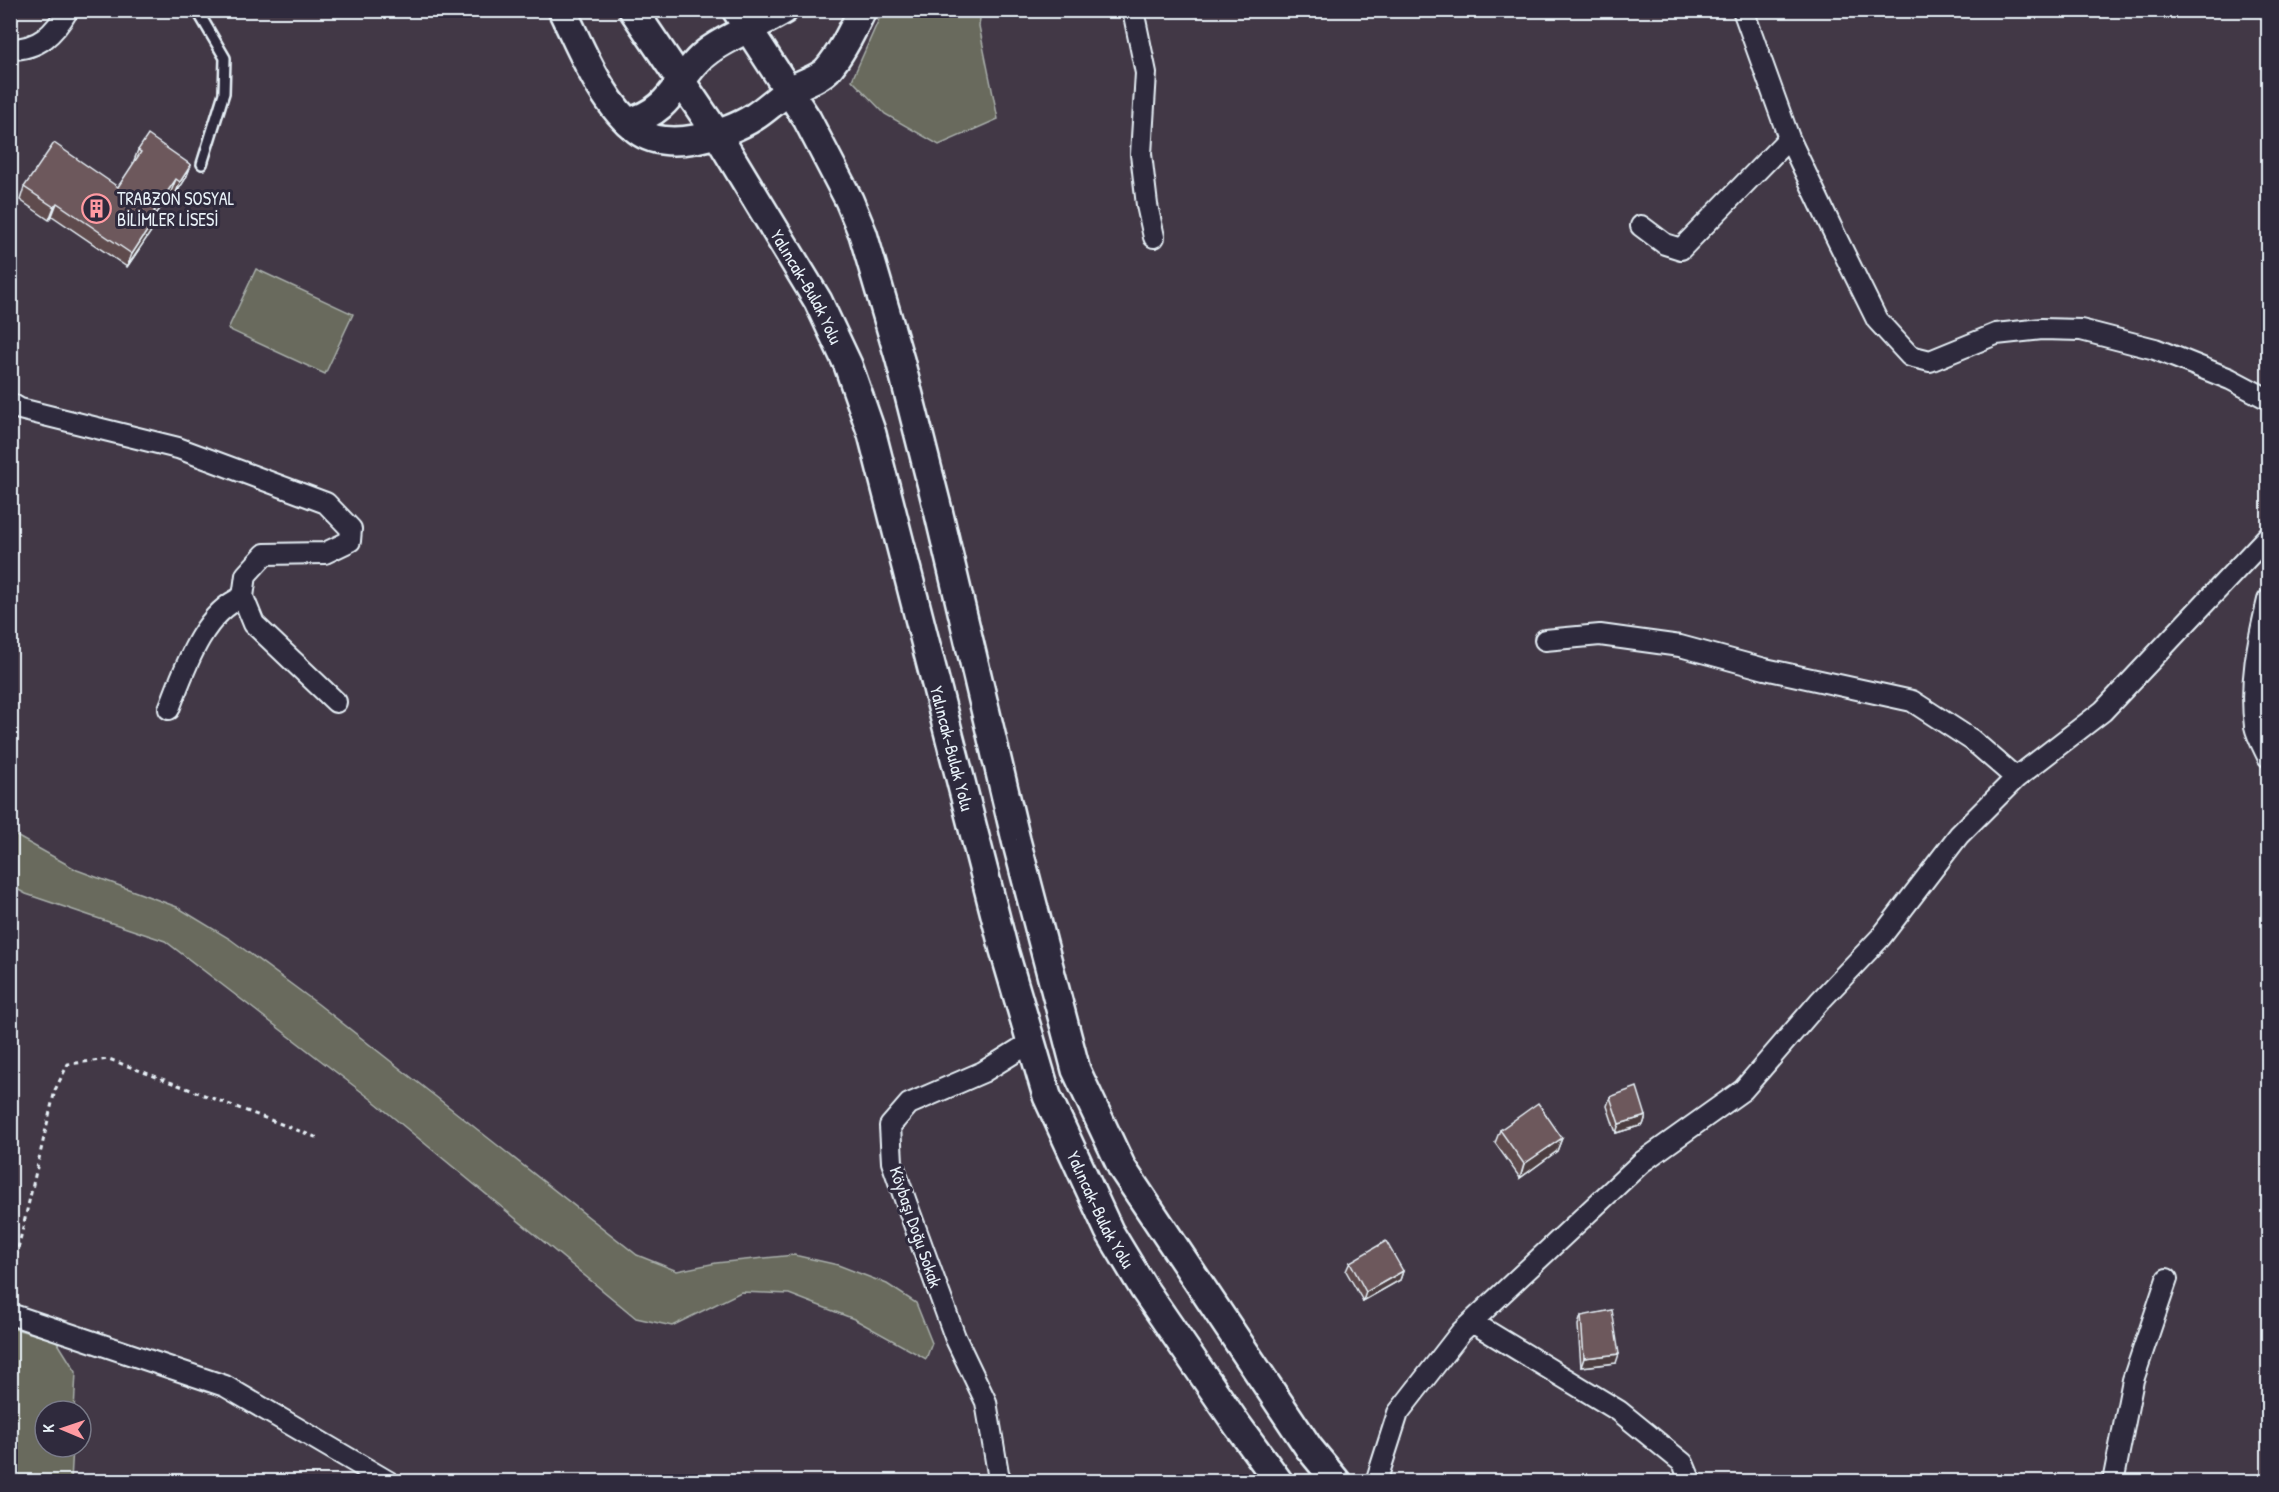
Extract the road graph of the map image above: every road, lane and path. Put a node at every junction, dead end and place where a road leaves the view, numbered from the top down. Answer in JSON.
{"nodes":[{"id":1,"x":68,"y":10,"type":"edge"},
{"id":2,"x":197,"y":10,"type":"edge"},
{"id":3,"x":562,"y":10,"type":"edge"},
{"id":4,"x":633,"y":10,"type":"edge"},
{"id":5,"x":784,"y":10,"type":"edge"},
{"id":6,"x":862,"y":10,"type":"edge"},
{"id":7,"x":1133,"y":10,"type":"edge"},
{"id":8,"x":1743,"y":10,"type":"edge"},
{"id":9,"x":743,"y":20,"type":"edge"},
{"id":10,"x":10,"y":49,"type":"edge"},
{"id":11,"x":681,"y":84,"type":"junction"},
{"id":12,"x":790,"y":90,"type":"junction"},
{"id":13,"x":628,"y":122,"type":"junction"},
{"id":14,"x":717,"y":134,"type":"junction"},
{"id":15,"x":1789,"y":138,"type":"junction"},
{"id":16,"x":202,"y":164,"type":"dead end"},
{"id":17,"x":1641,"y":226,"type":"dead end"},
{"id":18,"x":1154,"y":237,"type":"dead end"},
{"id":19,"x":2268,"y":399,"type":"edge"},
{"id":20,"x":10,"y":403,"type":"edge"},
{"id":21,"x":2268,"y":536,"type":"edge"},
{"id":22,"x":243,"y":597,"type":"junction"},
{"id":23,"x":2268,"y":600,"type":"edge"},
{"id":24,"x":1545,"y":640,"type":"dead end"},
{"id":25,"x":2262,"y":701,"type":"edge"},
{"id":26,"x":336,"y":702,"type":"dead end"},
{"id":27,"x":169,"y":709,"type":"dead end"},
{"id":28,"x":2268,"y":757,"type":"edge"},
{"id":29,"x":2016,"y":778,"type":"junction"},
{"id":30,"x":1031,"y":1042,"type":"junction"},
{"id":31,"x":318,"y":1138,"type":"dead end"},
{"id":32,"x":2167,"y":1279,"type":"dead end"},
{"id":33,"x":10,"y":1282,"type":"edge"},
{"id":34,"x":10,"y":1314,"type":"edge"},
{"id":35,"x":1472,"y":1322,"type":"junction"},
{"id":36,"x":388,"y":1482,"type":"edge"},
{"id":37,"x":1002,"y":1482,"type":"edge"},
{"id":38,"x":1279,"y":1482,"type":"edge"},
{"id":39,"x":1337,"y":1482,"type":"edge"},
{"id":40,"x":1376,"y":1482,"type":"edge"},
{"id":41,"x":1691,"y":1482,"type":"edge"},
{"id":42,"x":2114,"y":1482,"type":"edge"}],
"edges":[{"from":1,"to":10,"type":"street"},
{"from":2,"to":16,"type":"lane"},
{"from":3,"to":13,"type":"main road"},
{"from":4,"to":11,"type":"main road","name":"Yalıncak-Bulak Yolu"},
{"from":5,"to":9,"type":"main road"},
{"from":6,"to":12,"type":"main road"},
{"from":7,"to":18,"type":"street"},
{"from":8,"to":15,"type":"street"},
{"from":9,"to":11,"type":"main road"},
{"from":9,"to":12,"type":"main road","name":"Yalıncak-Bulak Yolu"},
{"from":11,"to":13,"type":"main road"},
{"from":11,"to":14,"type":"main road","name":"Yalıncak-Bulak Yolu"},
{"from":12,"to":14,"type":"main road"},
{"from":12,"to":39,"type":"main road","name":"Yalıncak-Bulak Yolu"},
{"from":13,"to":14,"type":"main road"},
{"from":14,"to":30,"type":"main road","name":"Yalıncak-Bulak Yolu"},
{"from":15,"to":17,"type":"street"},
{"from":15,"to":19,"type":"street"},
{"from":20,"to":22,"type":"street"},
{"from":21,"to":29,"type":"street"},
{"from":22,"to":26,"type":"street"},
{"from":22,"to":27,"type":"street"},
{"from":23,"to":25,"type":"street"},
{"from":24,"to":29,"type":"street"},
{"from":25,"to":28,"type":"street"},
{"from":29,"to":35,"type":"street"},
{"from":30,"to":37,"type":"street","name":"Köybaşı Doğu Sokak"},
{"from":30,"to":38,"type":"main road","name":"Yalıncak-Bulak Yolu"},
{"from":31,"to":33,"type":"path"},
{"from":32,"to":42,"type":"street"},
{"from":34,"to":36,"type":"street"},
{"from":35,"to":40,"type":"street"},
{"from":35,"to":41,"type":"street"}]}
